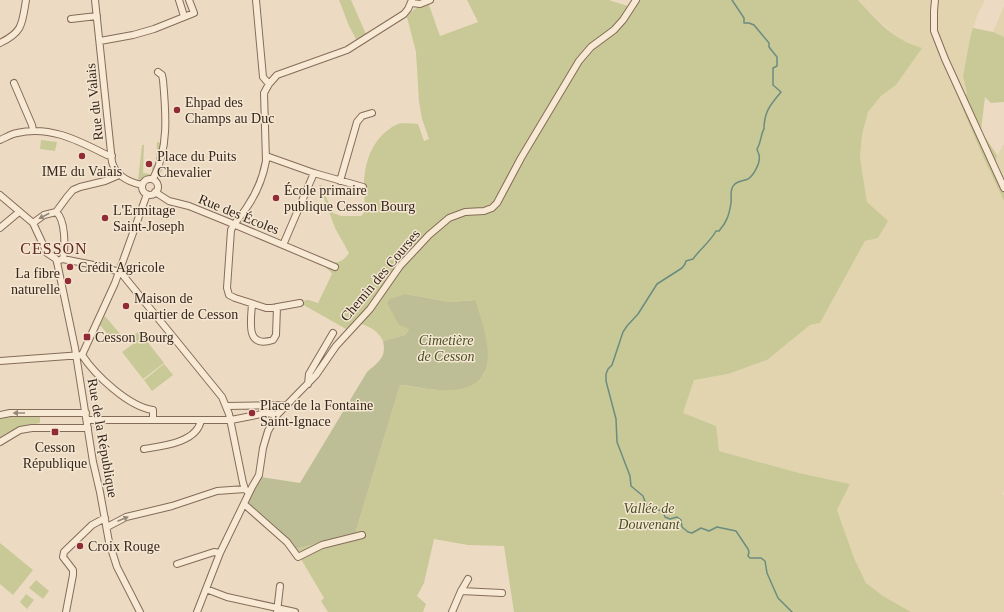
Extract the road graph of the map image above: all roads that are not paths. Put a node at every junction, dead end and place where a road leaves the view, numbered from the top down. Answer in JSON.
{"nodes":[{"id":1,"x":26,"y":0,"type":"edge"},
{"id":2,"x":95,"y":0,"type":"edge"},
{"id":3,"x":179,"y":0,"type":"edge"},
{"id":4,"x":189,"y":0,"type":"edge"},
{"id":5,"x":256,"y":0,"type":"edge"},
{"id":6,"x":430,"y":0,"type":"edge"},
{"id":7,"x":636,"y":0,"type":"edge"},
{"id":8,"x":935,"y":0,"type":"edge"},
{"id":9,"x":412,"y":1,"type":"edge"},
{"id":10,"x":97,"y":16,"type":"junction"},
{"id":11,"x":184,"y":16,"type":"junction"},
{"id":12,"x":71,"y":19,"type":"dead end"},
{"id":13,"x":100,"y":41,"type":"junction"},
{"id":14,"x":0,"y":43,"type":"edge"},
{"id":15,"x":158,"y":72,"type":"dead end"},
{"id":16,"x":14,"y":83,"type":"dead end"},
{"id":17,"x":269,"y":84,"type":"junction"},
{"id":18,"x":372,"y":113,"type":"dead end"},
{"id":19,"x":33,"y":130,"type":"junction"},
{"id":20,"x":0,"y":140,"type":"edge"},
{"id":21,"x":112,"y":156,"type":"junction"},
{"id":22,"x":266,"y":157,"type":"junction"},
{"id":23,"x":314,"y":173,"type":"junction"},
{"id":24,"x":119,"y":175,"type":"junction"},
{"id":25,"x":153,"y":179,"type":"junction"},
{"id":26,"x":340,"y":181,"type":"junction"},
{"id":27,"x":142,"y":185,"type":"junction"},
{"id":28,"x":363,"y":187,"type":"dead end"},
{"id":29,"x":1004,"y":188,"type":"edge"},
{"id":30,"x":155,"y":192,"type":"junction"},
{"id":31,"x":147,"y":194,"type":"junction"},
{"id":32,"x":0,"y":195,"type":"edge"},
{"id":33,"x":19,"y":212,"type":"junction"},
{"id":34,"x":56,"y":212,"type":"junction"},
{"id":35,"x":33,"y":223,"type":"junction"},
{"id":36,"x":234,"y":224,"type":"junction"},
{"id":37,"x":0,"y":228,"type":"edge"},
{"id":38,"x":283,"y":245,"type":"junction"},
{"id":39,"x":60,"y":260,"type":"junction"},
{"id":40,"x":335,"y":267,"type":"dead end"},
{"id":41,"x":119,"y":272,"type":"junction"},
{"id":42,"x":300,"y":303,"type":"dead end"},
{"id":43,"x":252,"y":304,"type":"junction"},
{"id":44,"x":277,"y":307,"type":"junction"},
{"id":45,"x":333,"y":333,"type":"dead end"},
{"id":46,"x":79,"y":355,"type":"junction"},
{"id":47,"x":0,"y":361,"type":"edge"},
{"id":48,"x":308,"y":384,"type":"junction"},
{"id":49,"x":287,"y":405,"type":"junction"},
{"id":50,"x":227,"y":406,"type":"junction"},
{"id":51,"x":43,"y":413,"type":"junction"},
{"id":52,"x":86,"y":414,"type":"junction"},
{"id":53,"x":0,"y":415,"type":"edge"},
{"id":54,"x":277,"y":415,"type":"junction"},
{"id":55,"x":153,"y":419,"type":"junction"},
{"id":56,"x":87,"y":420,"type":"junction"},
{"id":57,"x":200,"y":420,"type":"junction"},
{"id":58,"x":231,"y":420,"type":"junction"},
{"id":59,"x":42,"y":427,"type":"junction"},
{"id":60,"x":88,"y":428,"type":"junction"},
{"id":61,"x":0,"y":442,"type":"edge"},
{"id":62,"x":144,"y":449,"type":"dead end"},
{"id":63,"x":247,"y":491,"type":"junction"},
{"id":64,"x":244,"y":504,"type":"junction"},
{"id":65,"x":105,"y":518,"type":"junction"},
{"id":66,"x":106,"y":527,"type":"junction"},
{"id":67,"x":362,"y":535,"type":"dead end"},
{"id":68,"x":220,"y":553,"type":"junction"},
{"id":69,"x":177,"y":564,"type":"dead end"},
{"id":70,"x":468,"y":578,"type":"dead end"},
{"id":71,"x":280,"y":586,"type":"dead end"},
{"id":72,"x":206,"y":590,"type":"junction"},
{"id":73,"x":461,"y":591,"type":"junction"},
{"id":74,"x":502,"y":593,"type":"dead end"},
{"id":75,"x":277,"y":610,"type":"edge"},
{"id":76,"x":66,"y":612,"type":"edge"},
{"id":77,"x":140,"y":612,"type":"edge"},
{"id":78,"x":197,"y":612,"type":"edge"},
{"id":79,"x":295,"y":612,"type":"edge"},
{"id":80,"x":452,"y":612,"type":"edge"}],
"edges":[{"from":1,"to":14,"type":"street"},
{"from":2,"to":10,"type":"street","name":"Rue du Valais"},
{"from":3,"to":11,"type":"street"},
{"from":4,"to":11,"type":"street"},
{"from":5,"to":17,"type":"street"},
{"from":6,"to":9,"type":"street"},
{"from":7,"to":48,"type":"street","name":"Chemin des Courses"},
{"from":8,"to":29,"type":"street"},
{"from":9,"to":17,"type":"street"},
{"from":10,"to":12,"type":"street"},
{"from":10,"to":13,"type":"street","name":"Rue du Valais"},
{"from":11,"to":13,"type":"street"},
{"from":13,"to":21,"type":"street","name":"Rue du Valais"},
{"from":15,"to":25,"type":"street"},
{"from":16,"to":19,"type":"street"},
{"from":17,"to":22,"type":"street"},
{"from":18,"to":26,"type":"street"},
{"from":19,"to":20,"type":"street"},
{"from":19,"to":21,"type":"street"},
{"from":21,"to":24,"type":"street","name":"Rue du Valais"},
{"from":22,"to":23,"type":"street"},
{"from":22,"to":36,"type":"street"},
{"from":23,"to":26,"type":"street"},
{"from":23,"to":38,"type":"street","name":"Rue des Écoles"},
{"from":24,"to":27,"type":"street"},
{"from":24,"to":34,"type":"street"},
{"from":25,"to":27,"type":"street"},
{"from":25,"to":30,"type":"street"},
{"from":26,"to":28,"type":"street"},
{"from":27,"to":31,"type":"street"},
{"from":30,"to":31,"type":"street"},
{"from":30,"to":36,"type":"street","name":"Rue des Écoles"},
{"from":31,"to":41,"type":"street"},
{"from":32,"to":33,"type":"street"},
{"from":33,"to":35,"type":"street"},
{"from":33,"to":37,"type":"street"},
{"from":34,"to":35,"type":"street","one_way":true},
{"from":34,"to":39,"type":"street","name":"Rue de la République"},
{"from":35,"to":39,"type":"street"},
{"from":36,"to":38,"type":"street","name":"Rue des Écoles"},
{"from":36,"to":43,"type":"street"},
{"from":38,"to":40,"type":"street"},
{"from":39,"to":41,"type":"street"},
{"from":39,"to":46,"type":"street","name":"Rue de la République"},
{"from":41,"to":46,"type":"street"},
{"from":41,"to":50,"type":"street"},
{"from":42,"to":44,"type":"street"},
{"from":43,"to":44,"type":"street"},
{"from":43,"to":44,"type":"street"},
{"from":45,"to":48,"type":"street"},
{"from":46,"to":47,"type":"street"},
{"from":46,"to":52,"type":"street","name":"Rue de la République"},
{"from":46,"to":55,"type":"street"},
{"from":48,"to":49,"type":"street","name":"Chemin des Courses"},
{"from":49,"to":50,"type":"street"},
{"from":49,"to":54,"type":"street","name":"Chemin des Courses"},
{"from":50,"to":58,"type":"street"},
{"from":51,"to":52,"type":"street"},
{"from":51,"to":53,"type":"street","one_way":true},
{"from":51,"to":59,"type":"street"},
{"from":52,"to":56,"type":"street","name":"Rue de la République"},
{"from":54,"to":58,"type":"street"},
{"from":54,"to":63,"type":"street","name":"Chemin des Courses"},
{"from":55,"to":56,"type":"street"},
{"from":55,"to":57,"type":"street"},
{"from":56,"to":60,"type":"street","name":"Rue de la République"},
{"from":57,"to":58,"type":"street"},
{"from":57,"to":62,"type":"street"},
{"from":58,"to":63,"type":"street"},
{"from":59,"to":60,"type":"street"},
{"from":59,"to":61,"type":"street"},
{"from":60,"to":65,"type":"street","name":"Rue de la République"},
{"from":63,"to":64,"type":"street","name":"Chemin des Courses"},
{"from":66,"to":63,"type":"street","one_way":true},
{"from":64,"to":67,"type":"street"},
{"from":64,"to":68,"type":"street","name":"Chemin des Courses"},
{"from":65,"to":66,"type":"street","name":"Rue de la République"},
{"from":65,"to":76,"type":"street"},
{"from":66,"to":77,"type":"street","name":"Rue de la République"},
{"from":68,"to":69,"type":"street"},
{"from":68,"to":72,"type":"street","name":"Chemin des Courses"},
{"from":70,"to":73,"type":"street"},
{"from":71,"to":75,"type":"street"},
{"from":72,"to":75,"type":"street"},
{"from":72,"to":78,"type":"street","name":"Chemin des Courses"},
{"from":73,"to":74,"type":"street"},
{"from":73,"to":80,"type":"street"},
{"from":75,"to":79,"type":"street"}]}
